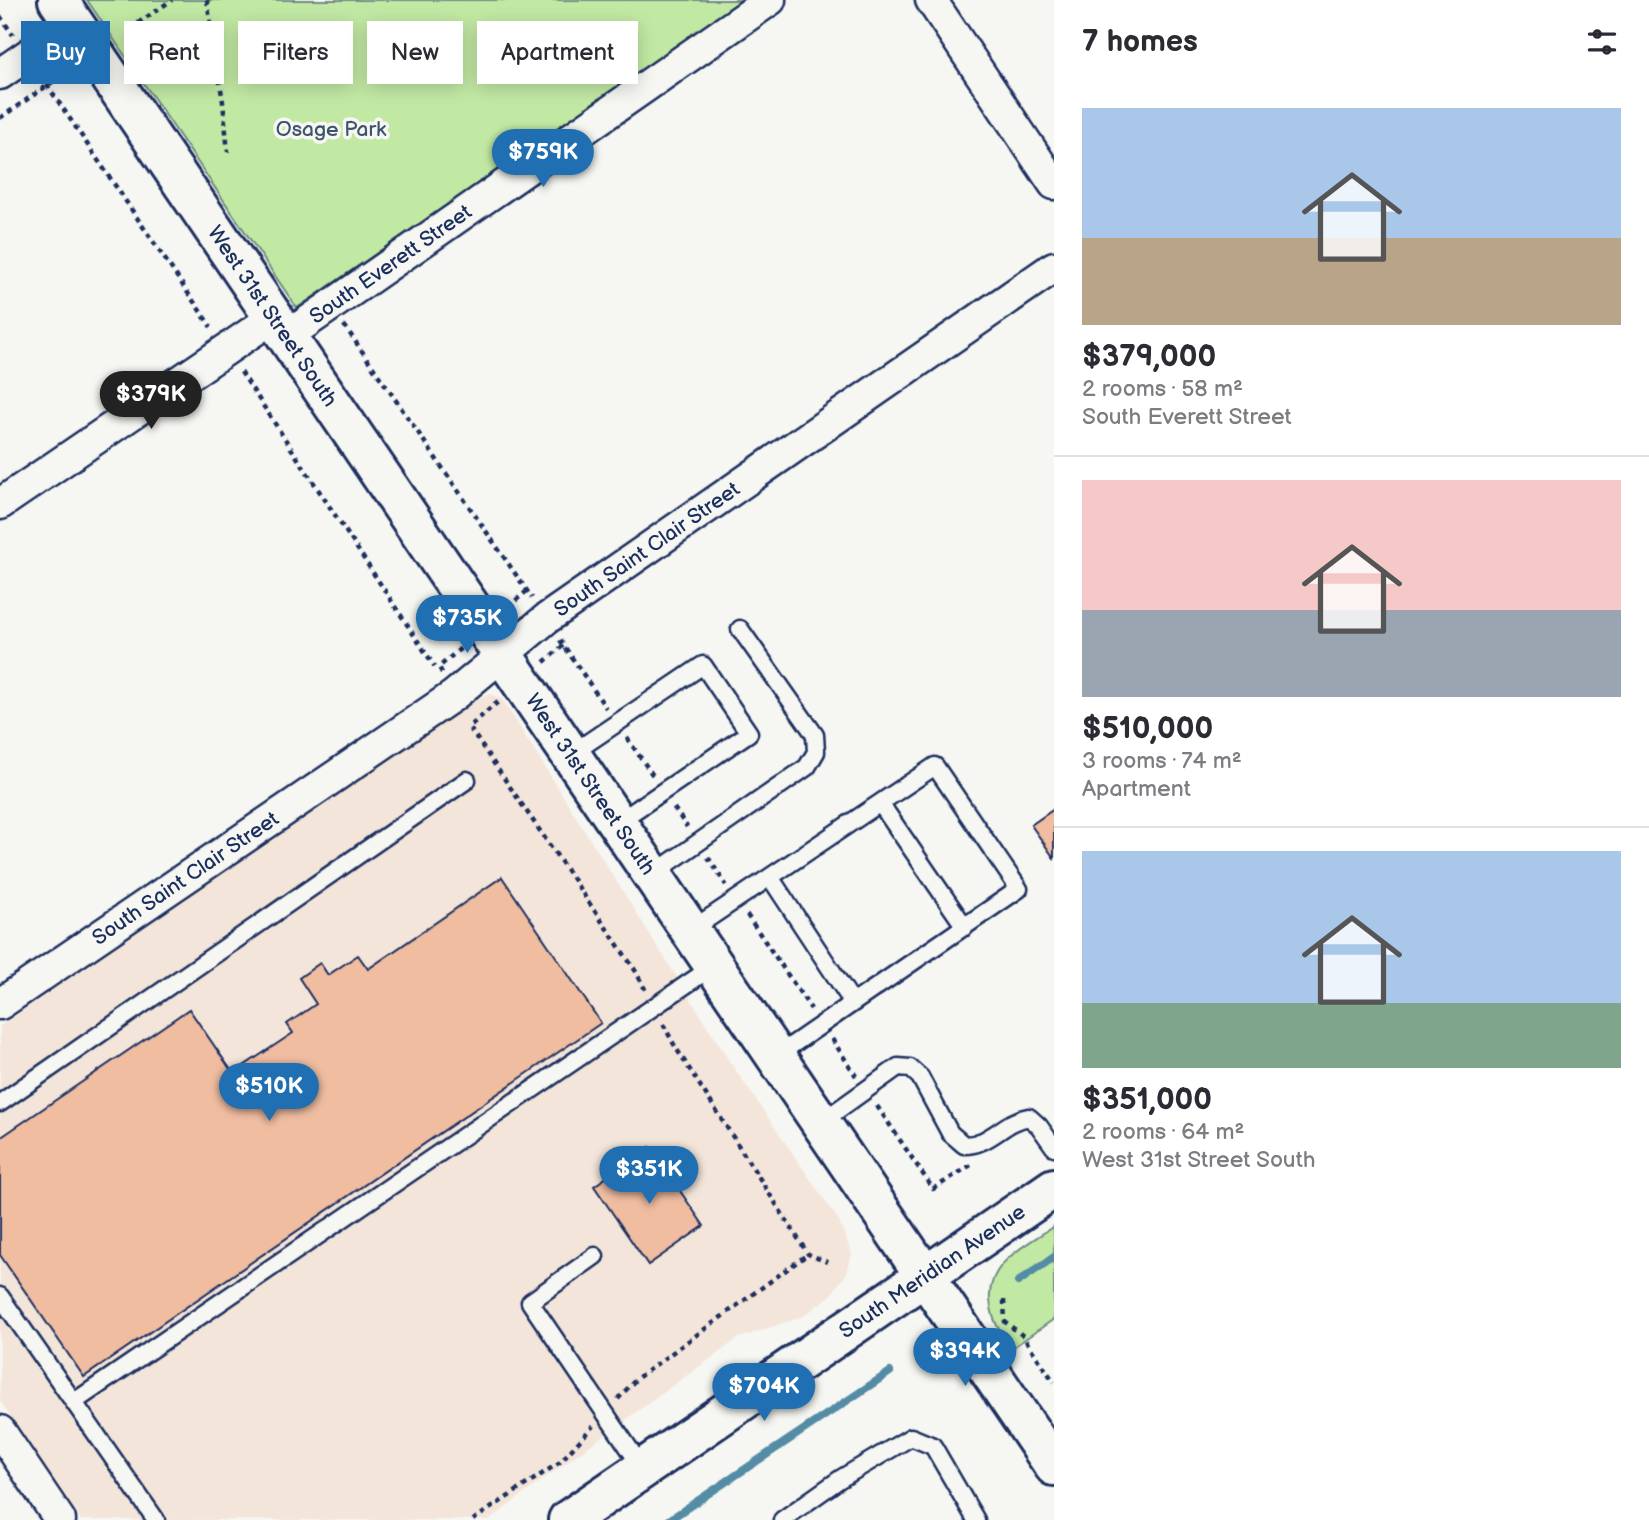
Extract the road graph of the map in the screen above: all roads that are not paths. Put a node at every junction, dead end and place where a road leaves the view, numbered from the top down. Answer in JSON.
{"nodes":[{"id":1,"x":769,"y":0,"type":"edge"},
{"id":2,"x":931,"y":0,"type":"edge"},
{"id":3,"x":21,"y":60,"type":"edge"},
{"id":4,"x":0,"y":74,"type":"edge"},
{"id":5,"x":110,"y":77,"type":"edge"},
{"id":6,"x":1054,"y":184,"type":"edge"},
{"id":7,"x":1054,"y":267,"type":"edge"},
{"id":8,"x":280,"y":327,"type":"junction"},
{"id":9,"x":0,"y":504,"type":"edge"},
{"id":10,"x":740,"y":629,"type":"dead end"},
{"id":11,"x":512,"y":668,"type":"junction"},
{"id":12,"x":571,"y":754,"type":"junction"},
{"id":13,"x":467,"y":780,"type":"dead end"},
{"id":14,"x":880,"y":803,"type":"junction"},
{"id":15,"x":618,"y":822,"type":"junction"},
{"id":16,"x":653,"y":874,"type":"junction"},
{"id":17,"x":769,"y":877,"type":"junction"},
{"id":18,"x":965,"y":927,"type":"junction"},
{"id":19,"x":691,"y":930,"type":"junction"},
{"id":20,"x":715,"y":965,"type":"junction"},
{"id":21,"x":853,"y":1003,"type":"junction"},
{"id":22,"x":0,"y":1004,"type":"edge"},
{"id":23,"x":776,"y":1056,"type":"junction"},
{"id":24,"x":0,"y":1103,"type":"edge"},
{"id":25,"x":821,"y":1122,"type":"junction"},
{"id":26,"x":1054,"y":1147,"type":"edge"},
{"id":27,"x":1054,"y":1188,"type":"edge"},
{"id":28,"x":595,"y":1256,"type":"dead end"},
{"id":29,"x":925,"y":1276,"type":"junction"},
{"id":30,"x":0,"y":1296,"type":"edge"},
{"id":31,"x":74,"y":1402,"type":"junction"},
{"id":32,"x":0,"y":1431,"type":"edge"},
{"id":33,"x":1054,"y":1466,"type":"edge"},
{"id":34,"x":643,"y":1469,"type":"junction"},
{"id":35,"x":60,"y":1520,"type":"edge"},
{"id":36,"x":156,"y":1520,"type":"edge"},
{"id":37,"x":568,"y":1520,"type":"edge"},
{"id":38,"x":782,"y":1520,"type":"edge"},
{"id":39,"x":976,"y":1520,"type":"edge"}],
"edges":[{"from":1,"to":8,"type":"street","name":"South Everett Street"},
{"from":2,"to":6,"type":"street"},
{"from":3,"to":4,"type":"street"},
{"from":5,"to":8,"type":"street","name":"West 31st Street South"},
{"from":7,"to":11,"type":"street","name":"South Saint Clair Street"},
{"from":8,"to":9,"type":"street","name":"South Everett Street"},
{"from":8,"to":11,"type":"street","name":"West 31st Street South"},
{"from":10,"to":16,"type":"lane"},
{"from":11,"to":12,"type":"street","name":"West 31st Street South"},
{"from":11,"to":22,"type":"street","name":"South Saint Clair Street"},
{"from":12,"to":15,"type":"street","name":"West 31st Street South"},
{"from":12,"to":15,"type":"lane"},
{"from":13,"to":24,"type":"lane"},
{"from":14,"to":17,"type":"lane"},
{"from":14,"to":18,"type":"lane"},
{"from":14,"to":18,"type":"lane"},
{"from":15,"to":16,"type":"street","name":"West 31st Street South"},
{"from":16,"to":19,"type":"street","name":"West 31st Street South"},
{"from":17,"to":19,"type":"lane"},
{"from":17,"to":21,"type":"lane"},
{"from":18,"to":21,"type":"lane"},
{"from":19,"to":20,"type":"street","name":"West 31st Street South"},
{"from":20,"to":23,"type":"street","name":"West 31st Street South"},
{"from":20,"to":31,"type":"lane"},
{"from":21,"to":23,"type":"lane"},
{"from":23,"to":25,"type":"street","name":"West 31st Street South"},
{"from":25,"to":26,"type":"lane"},
{"from":25,"to":29,"type":"street","name":"West 31st Street South"},
{"from":27,"to":29,"type":"street","name":"South Meridian Avenue"},
{"from":28,"to":34,"type":"lane"},
{"from":29,"to":33,"type":"street","name":"West 31st Street South"},
{"from":29,"to":34,"type":"street","name":"South Meridian Avenue"},
{"from":30,"to":31,"type":"lane"},
{"from":31,"to":36,"type":"lane"},
{"from":32,"to":35,"type":"street"},
{"from":34,"to":37,"type":"street","name":"South Meridian Avenue"},
{"from":38,"to":39,"type":"lane"}]}
